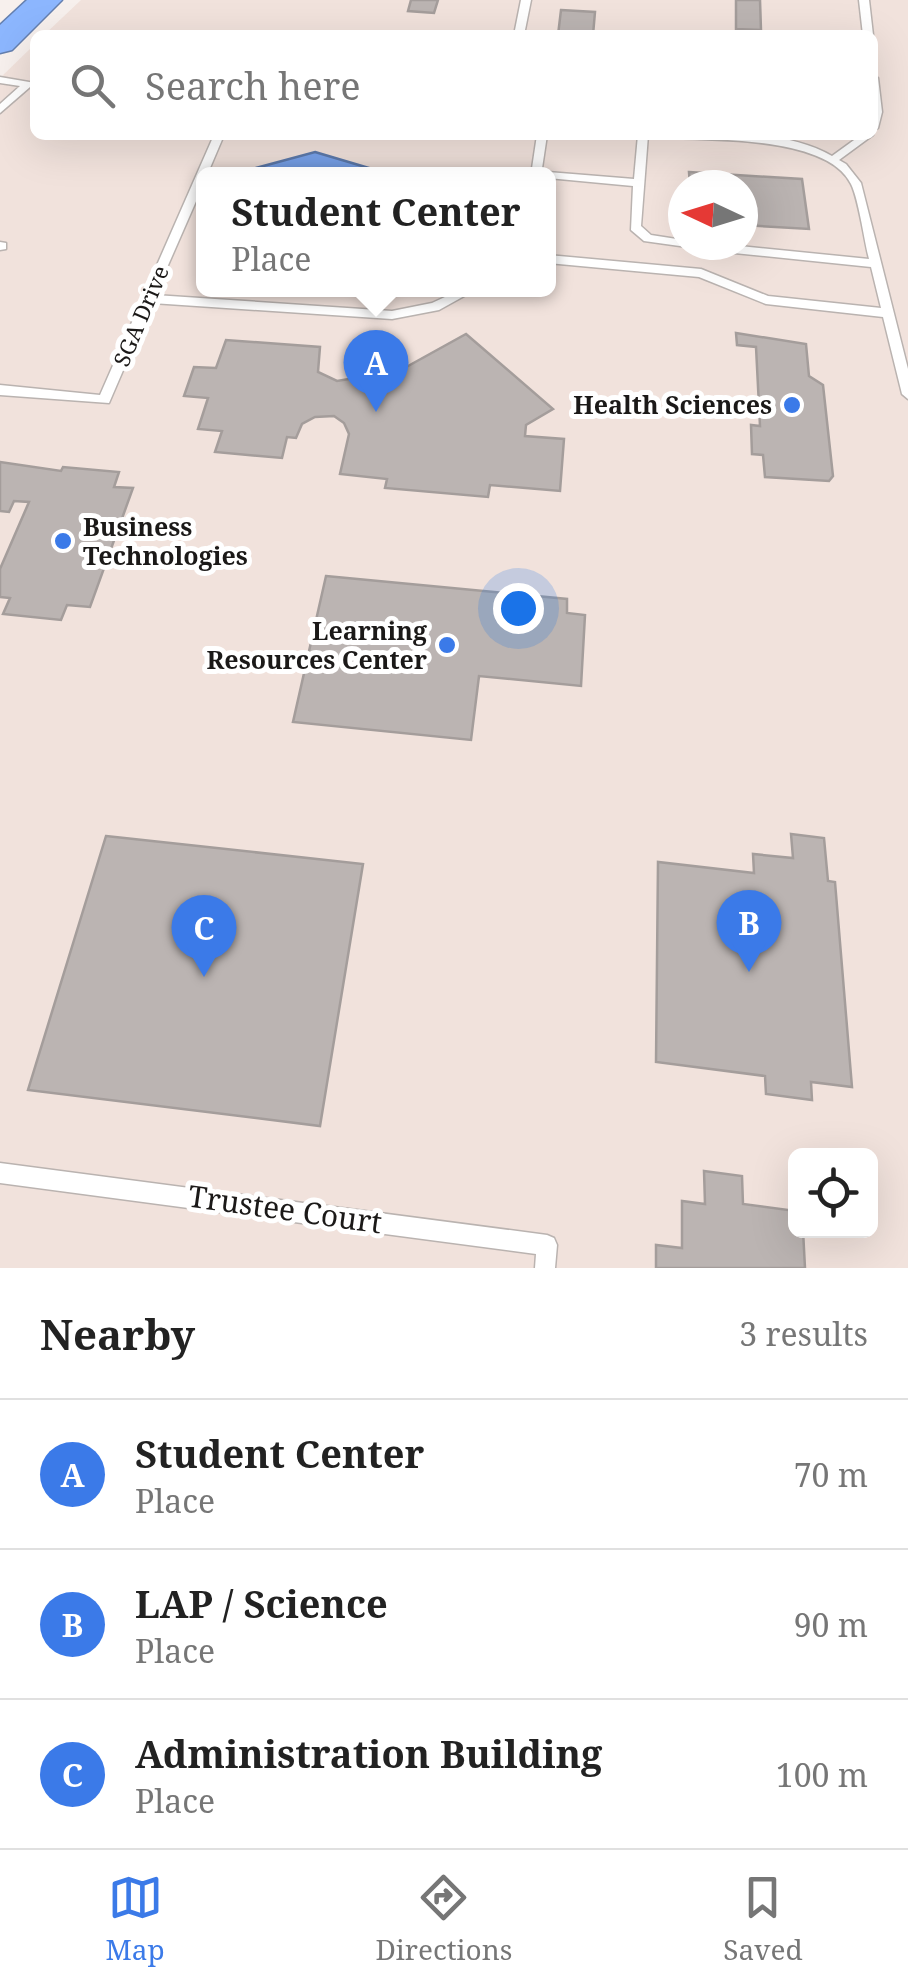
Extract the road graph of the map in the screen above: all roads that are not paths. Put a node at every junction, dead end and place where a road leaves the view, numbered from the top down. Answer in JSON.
{"nodes":[{"id":1,"x":46,"y":0,"type":"edge"},
{"id":2,"x":526,"y":0,"type":"edge"},
{"id":3,"x":864,"y":0,"type":"edge"},
{"id":4,"x":520,"y":30,"type":"edge"},
{"id":5,"x":867,"y":30,"type":"edge"},
{"id":6,"x":0,"y":43,"type":"edge"},
{"id":7,"x":0,"y":80,"type":"edge"},
{"id":8,"x":30,"y":84,"type":"edge"},
{"id":9,"x":30,"y":85,"type":"edge"},
{"id":10,"x":0,"y":110,"type":"edge"},
{"id":11,"x":217,"y":140,"type":"edge"},
{"id":12,"x":541,"y":140,"type":"edge"},
{"id":13,"x":643,"y":140,"type":"edge"},
{"id":14,"x":724,"y":140,"type":"edge"},
{"id":15,"x":861,"y":140,"type":"edge"},
{"id":16,"x":835,"y":158,"type":"junction"},
{"id":17,"x":205,"y":167,"type":"edge"},
{"id":18,"x":538,"y":167,"type":"edge"},
{"id":19,"x":556,"y":176,"type":"edge"},
{"id":20,"x":638,"y":183,"type":"junction"},
{"id":21,"x":196,"y":189,"type":"edge"},
{"id":22,"x":668,"y":240,"type":"edge"},
{"id":23,"x":758,"y":252,"type":"edge"},
{"id":24,"x":556,"y":260,"type":"edge"},
{"id":25,"x":876,"y":264,"type":"junction"},
{"id":26,"x":454,"y":297,"type":"edge"},
{"id":27,"x":149,"y":298,"type":"junction"},
{"id":28,"x":888,"y":313,"type":"junction"},
{"id":29,"x":0,"y":390,"type":"edge"},
{"id":30,"x":908,"y":394,"type":"edge"},
{"id":31,"x":0,"y":1172,"type":"edge"},
{"id":32,"x":545,"y":1268,"type":"edge"}],
"edges":[{"from":1,"to":6,"type":"highway"},
{"from":2,"to":4,"type":"lane"},
{"from":3,"to":5,"type":"lane"},
{"from":7,"to":8,"type":"lane"},
{"from":9,"to":10,"type":"lane"},
{"from":11,"to":17,"type":"lane","name":"SGA Drive"},
{"from":12,"to":18,"type":"lane"},
{"from":13,"to":20,"type":"lane"},
{"from":14,"to":16,"type":"lane"},
{"from":15,"to":16,"type":"lane"},
{"from":16,"to":25,"type":"lane"},
{"from":19,"to":20,"type":"lane"},
{"from":20,"to":22,"type":"lane"},
{"from":21,"to":27,"type":"lane","name":"SGA Drive"},
{"from":23,"to":25,"type":"lane"},
{"from":24,"to":28,"type":"lane"},
{"from":25,"to":28,"type":"lane"},
{"from":26,"to":27,"type":"lane"},
{"from":27,"to":29,"type":"lane","name":"SGA Drive"},
{"from":28,"to":30,"type":"lane"},
{"from":31,"to":32,"type":"lane","name":"Trustee Court"}]}
